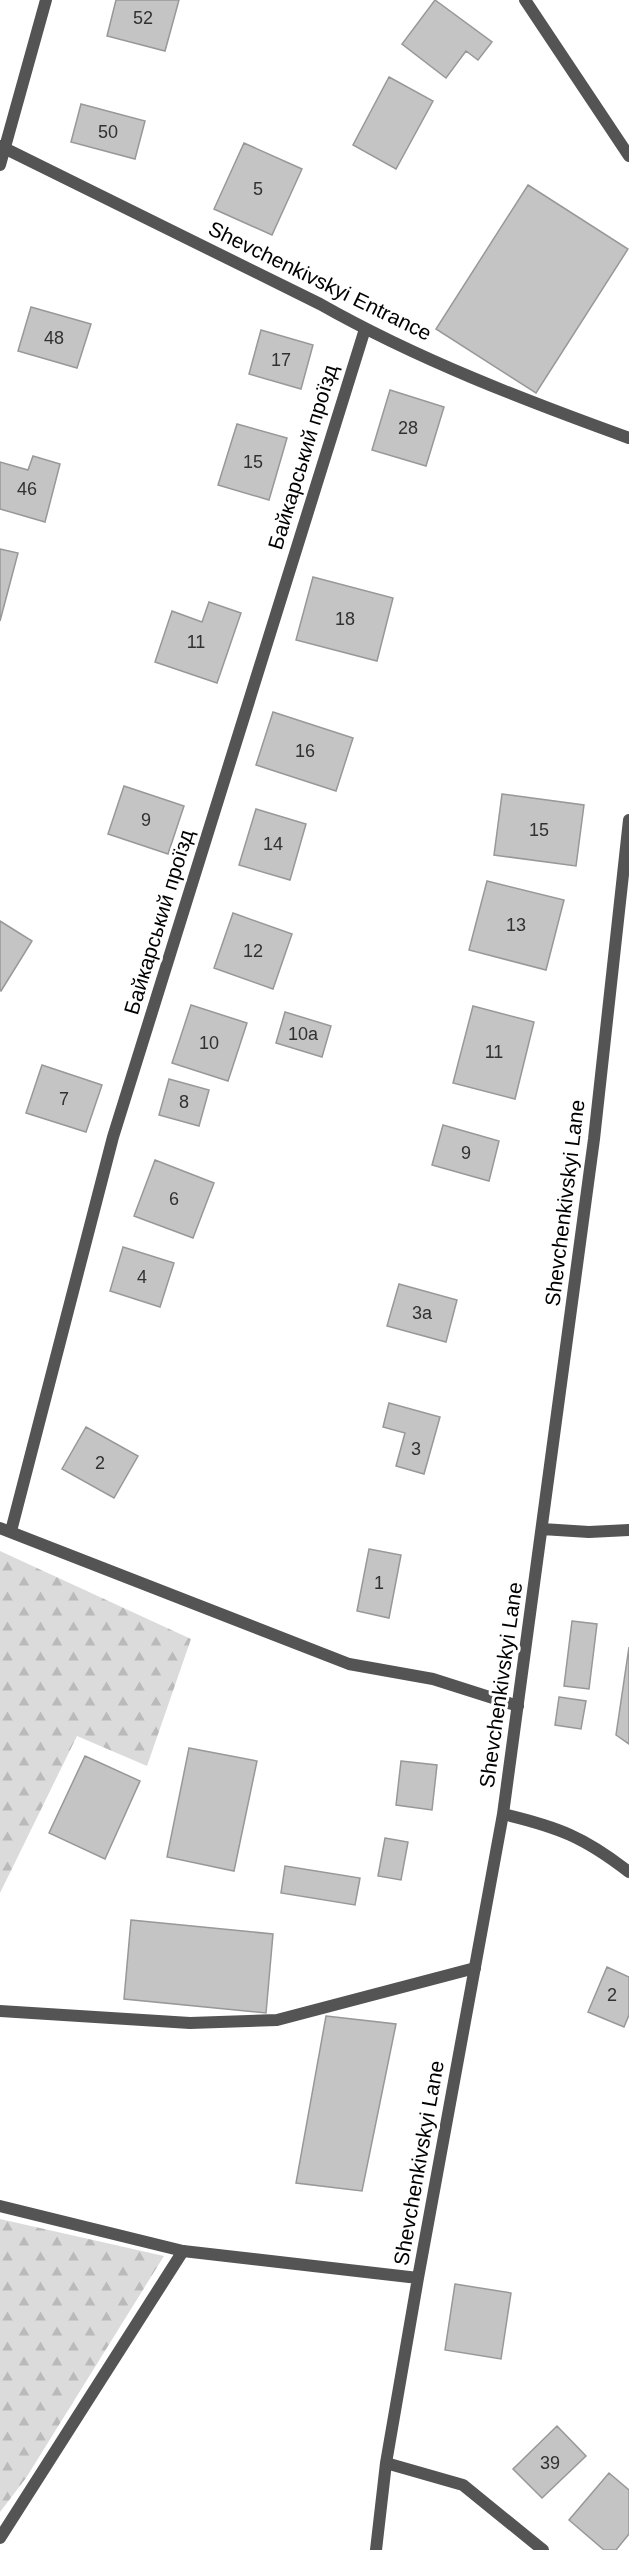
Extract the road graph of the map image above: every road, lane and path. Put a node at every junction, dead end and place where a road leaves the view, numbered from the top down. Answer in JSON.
{"nodes":[{"id":1,"x":46,"y":0,"type":"edge"},
{"id":2,"x":525,"y":0,"type":"edge"},
{"id":3,"x":2,"y":147,"type":"edge"},
{"id":4,"x":629,"y":156,"type":"edge"},
{"id":5,"x":0,"y":165,"type":"edge"},
{"id":6,"x":365,"y":329,"type":"junction"},
{"id":7,"x":629,"y":438,"type":"edge"},
{"id":8,"x":629,"y":820,"type":"edge"},
{"id":9,"x":542,"y":1529,"type":"junction"},
{"id":10,"x":5,"y":1530,"type":"edge"},
{"id":11,"x":629,"y":1530,"type":"edge"},
{"id":12,"x":518,"y":1706,"type":"junction"},
{"id":13,"x":504,"y":1814,"type":"junction"},
{"id":14,"x":629,"y":1872,"type":"edge"},
{"id":15,"x":475,"y":1968,"type":"junction"},
{"id":16,"x":0,"y":2011,"type":"edge"},
{"id":17,"x":0,"y":2206,"type":"edge"},
{"id":18,"x":183,"y":2251,"type":"junction"},
{"id":19,"x":418,"y":2278,"type":"junction"},
{"id":20,"x":386,"y":2463,"type":"junction"},
{"id":21,"x":0,"y":2538,"type":"edge"},
{"id":22,"x":376,"y":2550,"type":"edge"},
{"id":23,"x":543,"y":2550,"type":"edge"}],
"edges":[{"from":1,"to":3,"type":"street"},
{"from":2,"to":4,"type":"street"},
{"from":3,"to":5,"type":"street"},
{"from":3,"to":6,"type":"street","name":"Shevchenkivskyi Entrance"},
{"from":6,"to":7,"type":"street","name":"Shevchenkivskyi Entrance"},
{"from":6,"to":10,"type":"street","name":"Байкарський проїзд"},
{"from":8,"to":9,"type":"street","name":"Shevchenkivskyi Lane"},
{"from":9,"to":11,"type":"street"},
{"from":9,"to":12,"type":"street","name":"Shevchenkivskyi Lane"},
{"from":10,"to":12,"type":"street"},
{"from":12,"to":13,"type":"street","name":"Shevchenkivskyi Lane"},
{"from":13,"to":14,"type":"street"},
{"from":13,"to":15,"type":"street","name":"Shevchenkivskyi Lane"},
{"from":15,"to":16,"type":"street"},
{"from":15,"to":19,"type":"street","name":"Shevchenkivskyi Lane"},
{"from":17,"to":18,"type":"street"},
{"from":18,"to":19,"type":"street"},
{"from":18,"to":21,"type":"street"},
{"from":19,"to":20,"type":"street","name":"Shevchenkivskyi Lane"},
{"from":20,"to":22,"type":"street","name":"Shevchenkivskyi Lane"},
{"from":20,"to":23,"type":"street"}]}
